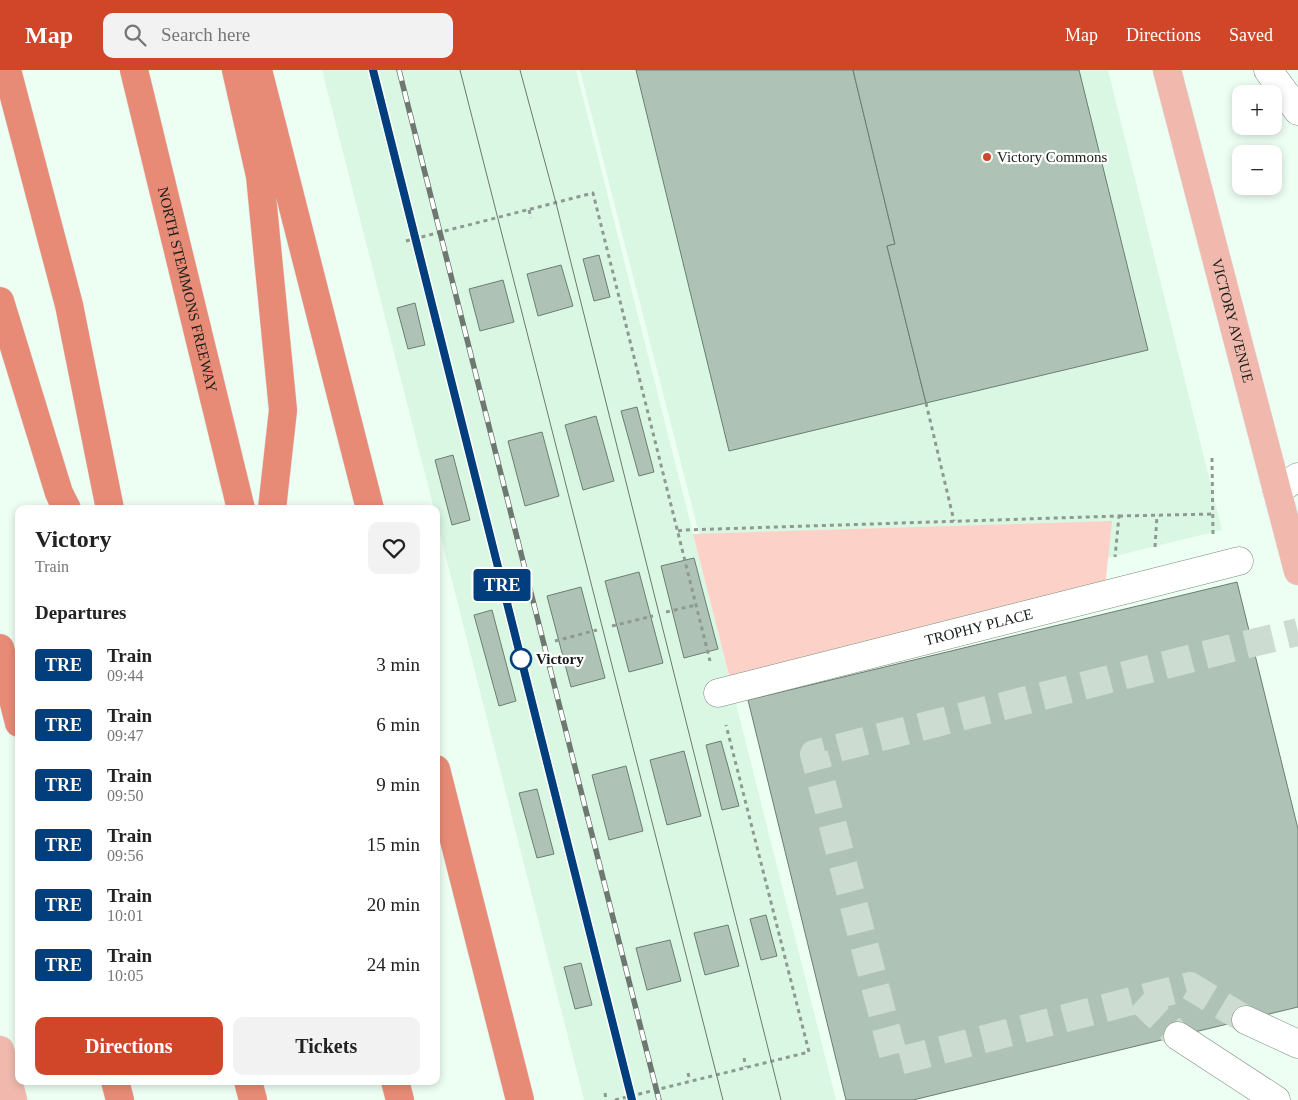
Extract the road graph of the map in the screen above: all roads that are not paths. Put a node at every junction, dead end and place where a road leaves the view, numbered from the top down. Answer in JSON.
{"nodes":[{"id":1,"x":7,"y":70,"type":"edge"},
{"id":2,"x":134,"y":70,"type":"edge"},
{"id":3,"x":236,"y":70,"type":"edge"},
{"id":4,"x":258,"y":70,"type":"edge"},
{"id":5,"x":1167,"y":70,"type":"edge"},
{"id":6,"x":1268,"y":70,"type":"edge"},
{"id":7,"x":1298,"y":112,"type":"edge"},
{"id":8,"x":0,"y":301,"type":"edge"},
{"id":9,"x":1288,"y":484,"type":"edge"},
{"id":10,"x":65,"y":505,"type":"edge"},
{"id":11,"x":109,"y":505,"type":"edge"},
{"id":12,"x":240,"y":505,"type":"edge"},
{"id":13,"x":272,"y":505,"type":"edge"},
{"id":14,"x":369,"y":505,"type":"edge"},
{"id":15,"x":1239,"y":561,"type":"dead end"},
{"id":16,"x":1298,"y":571,"type":"edge"},
{"id":17,"x":0,"y":648,"type":"edge"},
{"id":18,"x":718,"y":693,"type":"road end"},
{"id":19,"x":15,"y":708,"type":"edge"},
{"id":20,"x":440,"y":785,"type":"edge"},
{"id":21,"x":1246,"y":1020,"type":"tunnel mouth"},
{"id":22,"x":1178,"y":1036,"type":"tunnel mouth"},
{"id":23,"x":1298,"y":1044,"type":"edge"},
{"id":24,"x":0,"y":1050,"type":"edge"},
{"id":25,"x":116,"y":1085,"type":"edge"},
{"id":26,"x":249,"y":1085,"type":"edge"},
{"id":27,"x":396,"y":1085,"type":"edge"},
{"id":28,"x":13,"y":1100,"type":"edge"},
{"id":29,"x":120,"y":1100,"type":"edge"},
{"id":30,"x":253,"y":1100,"type":"edge"},
{"id":31,"x":400,"y":1100,"type":"edge"},
{"id":32,"x":520,"y":1100,"type":"edge"},
{"id":33,"x":1276,"y":1100,"type":"edge"}],
"edges":[{"from":1,"to":11,"type":"highway"},
{"from":2,"to":12,"type":"highway","name":"NORTH STEMMONS FREEWAY"},
{"from":3,"to":13,"type":"highway"},
{"from":4,"to":14,"type":"highway"},
{"from":5,"to":9,"type":"main road","name":"VICTORY AVENUE"},
{"from":6,"to":7,"type":"street"},
{"from":8,"to":10,"type":"highway"},
{"from":9,"to":16,"type":"main road","name":"VICTORY AVENUE"},
{"from":15,"to":18,"type":"street","name":"TROPHY PLACE"},
{"from":17,"to":19,"type":"highway"},
{"from":20,"to":32,"type":"highway"},
{"from":21,"to":23,"type":"street"},
{"from":22,"to":33,"type":"street"},
{"from":24,"to":28,"type":"main road"},
{"from":25,"to":29,"type":"highway"},
{"from":26,"to":30,"type":"highway"},
{"from":27,"to":31,"type":"highway"}]}
